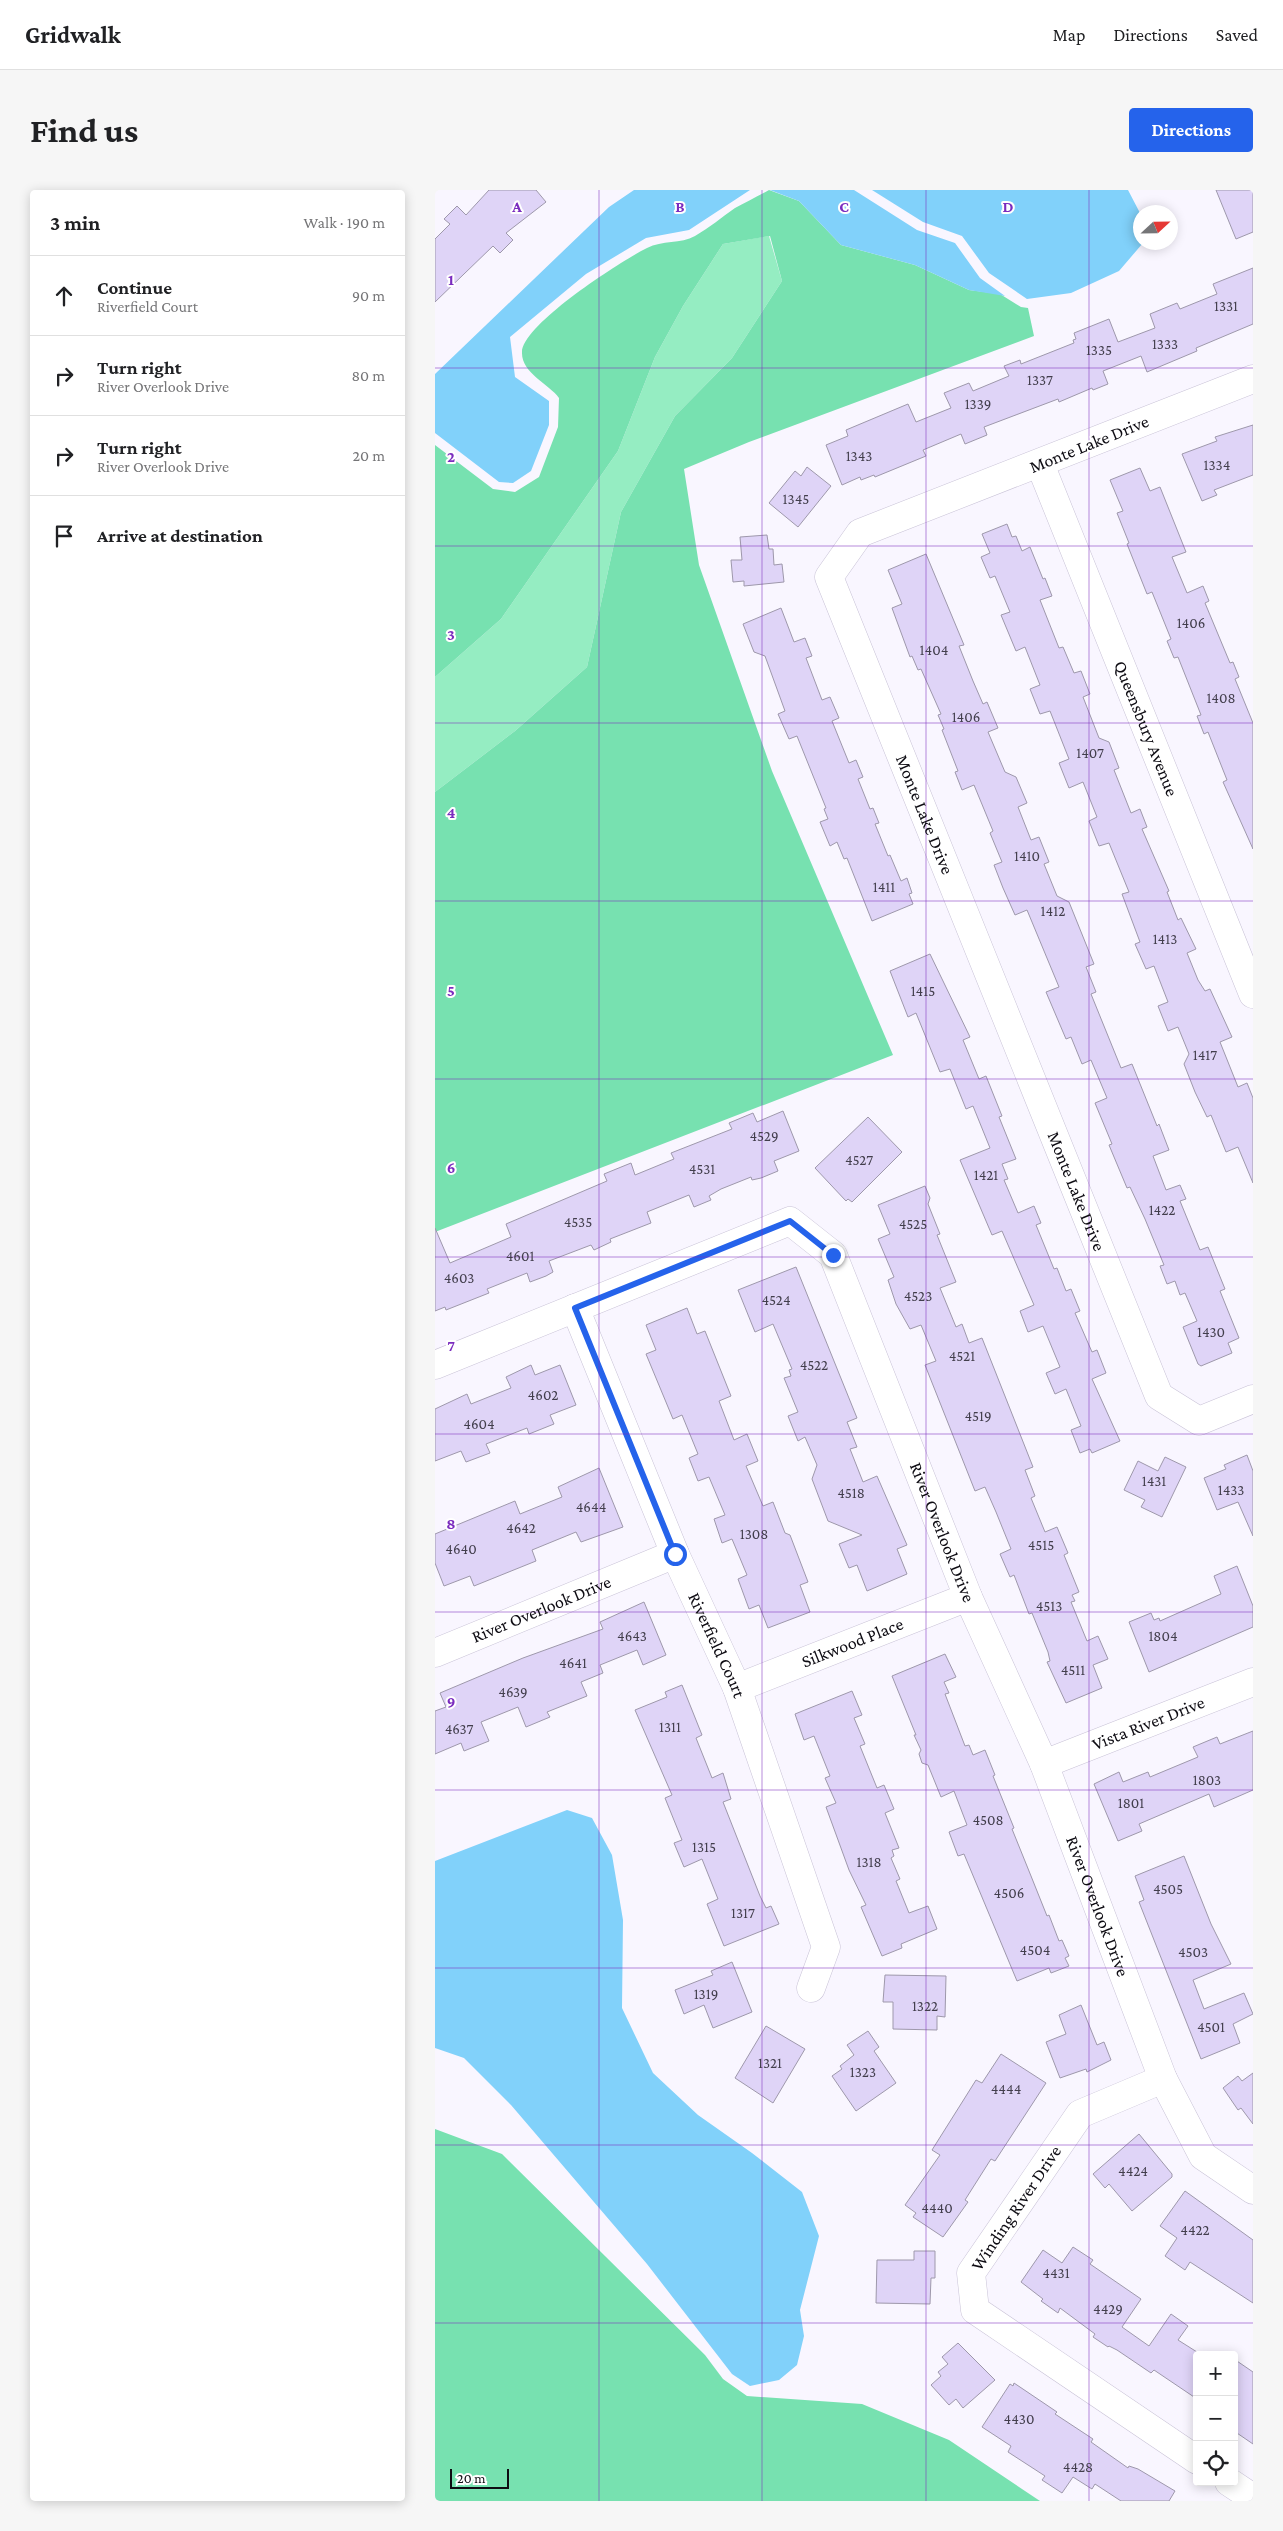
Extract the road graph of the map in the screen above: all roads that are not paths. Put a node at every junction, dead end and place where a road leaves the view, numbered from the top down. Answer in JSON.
{"nodes":[{"id":1,"x":1253,"y":379,"type":"edge"},
{"id":2,"x":1040,"y":464,"type":"junction"},
{"id":3,"x":1253,"y":994,"type":"edge"},
{"id":4,"x":575,"y":1308,"type":"junction"},
{"id":5,"x":435,"y":1365,"type":"edge"},
{"id":6,"x":1253,"y":1399,"type":"edge"},
{"id":7,"x":675,"y":1554,"type":"junction"},
{"id":8,"x":968,"y":1597,"type":"junction"},
{"id":9,"x":435,"y":1653,"type":"edge"},
{"id":10,"x":1253,"y":1682,"type":"edge"},
{"id":11,"x":737,"y":1688,"type":"junction"},
{"id":12,"x":1044,"y":1764,"type":"junction"},
{"id":13,"x":811,"y":1988,"type":"dead end"},
{"id":14,"x":1163,"y":2079,"type":"junction"},
{"id":15,"x":1253,"y":2190,"type":"edge"},
{"id":16,"x":1193,"y":2457,"type":"edge"},
{"id":17,"x":1235,"y":2486,"type":"edge"},
{"id":18,"x":1253,"y":2498,"type":"edge"}],
"edges":[{"from":1,"to":2,"type":"street","name":"Monte Lake Drive"},
{"from":2,"to":3,"type":"street","name":"Queensbury Avenue"},
{"from":2,"to":6,"type":"street","name":"Monte Lake Drive"},
{"from":4,"to":5,"type":"street","name":"River Overlook Drive"},
{"from":4,"to":7,"type":"street","name":"Riverfield Court"},
{"from":4,"to":8,"type":"street","name":"River Overlook Drive"},
{"from":7,"to":9,"type":"street","name":"River Overlook Drive"},
{"from":7,"to":11,"type":"street","name":"Riverfield Court"},
{"from":8,"to":11,"type":"street","name":"Silkwood Place"},
{"from":8,"to":12,"type":"street","name":"River Overlook Drive"},
{"from":10,"to":12,"type":"street","name":"Vista River Drive"},
{"from":11,"to":13,"type":"street","name":"Riverfield Court"},
{"from":12,"to":14,"type":"street","name":"River Overlook Drive"},
{"from":14,"to":15,"type":"street","name":"River Overlook Drive"},
{"from":14,"to":16,"type":"street","name":"Winding River Drive"},
{"from":17,"to":18,"type":"street"}]}
